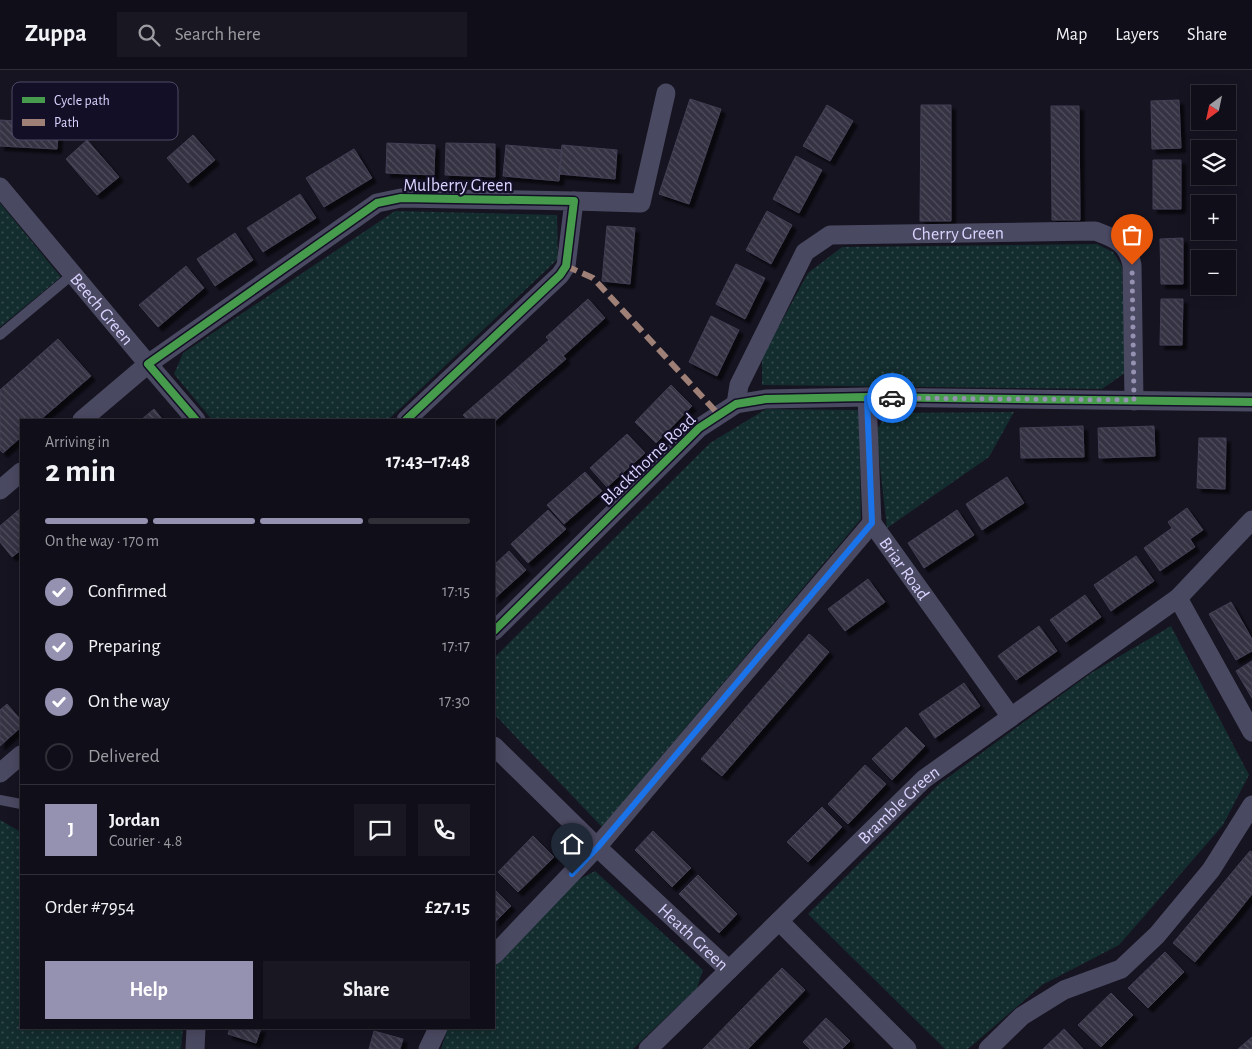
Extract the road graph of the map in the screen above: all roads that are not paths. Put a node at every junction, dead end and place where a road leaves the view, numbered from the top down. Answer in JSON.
{"nodes":[{"id":1,"x":666,"y":93,"type":"dead end"},
{"id":2,"x":0,"y":187,"type":"edge"},
{"id":3,"x":574,"y":201,"type":"junction"},
{"id":4,"x":73,"y":274,"type":"junction"},
{"id":5,"x":0,"y":335,"type":"edge"},
{"id":6,"x":148,"y":364,"type":"junction"},
{"id":7,"x":867,"y":398,"type":"junction"},
{"id":8,"x":1134,"y":400,"type":"junction"},
{"id":9,"x":1252,"y":402,"type":"edge"},
{"id":10,"x":736,"y":404,"type":"junction"},
{"id":11,"x":83,"y":419,"type":"edge"},
{"id":12,"x":195,"y":419,"type":"edge"},
{"id":13,"x":407,"y":419,"type":"edge"},
{"id":14,"x":20,"y":473,"type":"edge"},
{"id":15,"x":0,"y":490,"type":"edge"},
{"id":16,"x":1252,"y":520,"type":"edge"},
{"id":17,"x":872,"y":523,"type":"junction"},
{"id":18,"x":1178,"y":598,"type":"junction"},
{"id":19,"x":495,"y":629,"type":"edge"},
{"id":20,"x":1011,"y":717,"type":"junction"},
{"id":21,"x":1252,"y":732,"type":"edge"},
{"id":22,"x":495,"y":747,"type":"edge"},
{"id":23,"x":20,"y":756,"type":"edge"},
{"id":24,"x":0,"y":773,"type":"edge"},
{"id":25,"x":0,"y":800,"type":"edge"},
{"id":26,"x":20,"y":804,"type":"edge"},
{"id":27,"x":1252,"y":806,"type":"edge"},
{"id":28,"x":598,"y":847,"type":"junction"},
{"id":29,"x":779,"y":921,"type":"junction"},
{"id":30,"x":495,"y":954,"type":"edge"},
{"id":31,"x":729,"y":970,"type":"junction"},
{"id":32,"x":196,"y":1029,"type":"edge"},
{"id":33,"x":438,"y":1029,"type":"edge"},
{"id":34,"x":195,"y":1049,"type":"edge"},
{"id":35,"x":428,"y":1049,"type":"edge"},
{"id":36,"x":648,"y":1049,"type":"edge"},
{"id":37,"x":907,"y":1049,"type":"edge"},
{"id":38,"x":988,"y":1049,"type":"edge"}],
"edges":[{"from":1,"to":3,"type":"street","name":"Mulberry Green"},
{"from":2,"to":4,"type":"street","name":"Beech Green"},
{"from":3,"to":6,"type":"street","name":"Mulberry Green"},
{"from":3,"to":13,"type":"street"},
{"from":4,"to":5,"type":"lane"},
{"from":4,"to":6,"type":"street","name":"Beech Green"},
{"from":6,"to":11,"type":"street"},
{"from":6,"to":12,"type":"street"},
{"from":7,"to":8,"type":"street","name":"Blackthorne Road"},
{"from":7,"to":10,"type":"street","name":"Blackthorne Road"},
{"from":7,"to":17,"type":"street","name":"Briar Road"},
{"from":8,"to":9,"type":"street","name":"Blackthorne Road"},
{"from":8,"to":10,"type":"street","name":"Cherry Green"},
{"from":10,"to":19,"type":"street","name":"Blackthorne Road"},
{"from":14,"to":15,"type":"street"},
{"from":16,"to":18,"type":"street","name":"Bramble Green"},
{"from":17,"to":20,"type":"street","name":"Briar Road"},
{"from":17,"to":28,"type":"street"},
{"from":18,"to":20,"type":"street","name":"Bramble Green"},
{"from":18,"to":21,"type":"street"},
{"from":20,"to":29,"type":"street","name":"Bramble Green"},
{"from":22,"to":28,"type":"street","name":"Heath Green"},
{"from":23,"to":24,"type":"street"},
{"from":25,"to":26,"type":"lane"},
{"from":27,"to":38,"type":"street"},
{"from":28,"to":30,"type":"street"},
{"from":28,"to":31,"type":"street","name":"Heath Green"},
{"from":29,"to":31,"type":"street","name":"Bramble Green"},
{"from":29,"to":37,"type":"street"},
{"from":31,"to":36,"type":"street","name":"Heath Green"},
{"from":32,"to":34,"type":"street"},
{"from":33,"to":35,"type":"street"}]}
